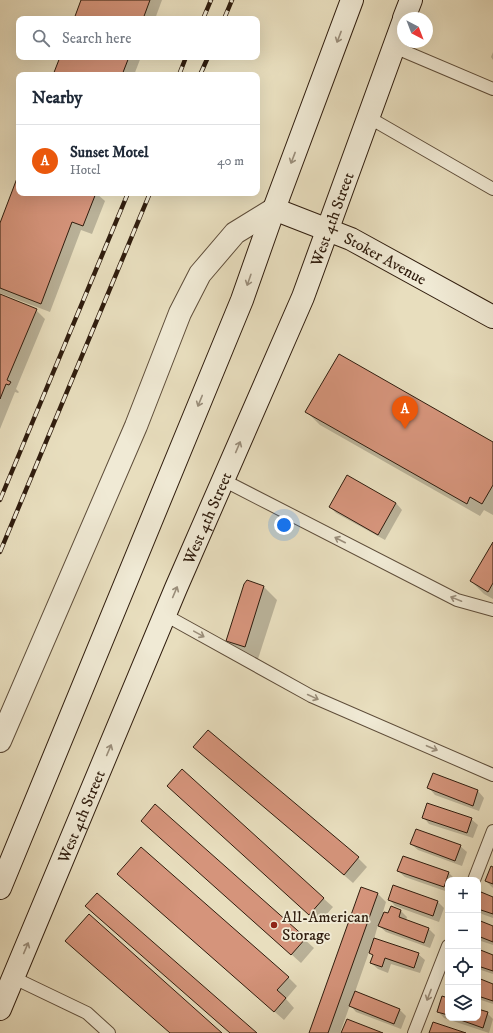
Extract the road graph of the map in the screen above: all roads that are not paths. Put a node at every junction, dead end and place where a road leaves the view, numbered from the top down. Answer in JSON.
{"nodes":[{"id":1,"x":352,"y":0,"type":"edge"},
{"id":2,"x":411,"y":0,"type":"edge"},
{"id":3,"x":406,"y":12,"type":"edge"},
{"id":4,"x":397,"y":39,"type":"edge"},
{"id":5,"x":394,"y":47,"type":"junction"},
{"id":6,"x":493,"y":89,"type":"edge"},
{"id":7,"x":368,"y":117,"type":"junction"},
{"id":8,"x":493,"y":188,"type":"edge"},
{"id":9,"x":274,"y":209,"type":"junction"},
{"id":10,"x":327,"y":229,"type":"junction"},
{"id":11,"x":493,"y":317,"type":"edge"},
{"id":12,"x":223,"y":480,"type":"junction"},
{"id":13,"x":493,"y":610,"type":"edge"},
{"id":14,"x":165,"y":615,"type":"junction"},
{"id":15,"x":0,"y":741,"type":"edge"},
{"id":16,"x":493,"y":774,"type":"edge"},
{"id":17,"x":493,"y":831,"type":"edge"},
{"id":18,"x":475,"y":877,"type":"edge"},
{"id":19,"x":0,"y":888,"type":"edge"},
{"id":20,"x":447,"y":949,"type":"edge"},
{"id":21,"x":7,"y":974,"type":"edge"},
{"id":22,"x":0,"y":1009,"type":"edge"},
{"id":23,"x":110,"y":1033,"type":"edge"},
{"id":24,"x":414,"y":1033,"type":"edge"}],
"edges":[{"from":1,"to":9,"type":"main road","one_way":true},
{"from":2,"to":3,"type":"main road"},
{"from":4,"to":5,"type":"main road","name":"West 4th Street"},
{"from":5,"to":6,"type":"lane"},
{"from":5,"to":7,"type":"main road","name":"West 4th Street"},
{"from":7,"to":8,"type":"lane"},
{"from":7,"to":10,"type":"main road","name":"West 4th Street"},
{"from":9,"to":10,"type":"main road","name":"Stoker Avenue"},
{"from":9,"to":15,"type":"main road"},
{"from":9,"to":19,"type":"main road","one_way":true},
{"from":10,"to":11,"type":"main road","name":"Stoker Avenue"},
{"from":12,"to":10,"type":"main road","name":"West 4th Street","one_way":true},
{"from":13,"to":12,"type":"lane","one_way":true},
{"from":14,"to":12,"type":"main road","name":"West 4th Street","one_way":true},
{"from":14,"to":16,"type":"lane","one_way":true},
{"from":21,"to":14,"type":"main road","name":"West 4th Street","one_way":true},
{"from":17,"to":18,"type":"lane"},
{"from":20,"to":24,"type":"lane","one_way":true},
{"from":21,"to":22,"type":"main road","name":"West 4th Street"},
{"from":21,"to":23,"type":"lane"}]}
